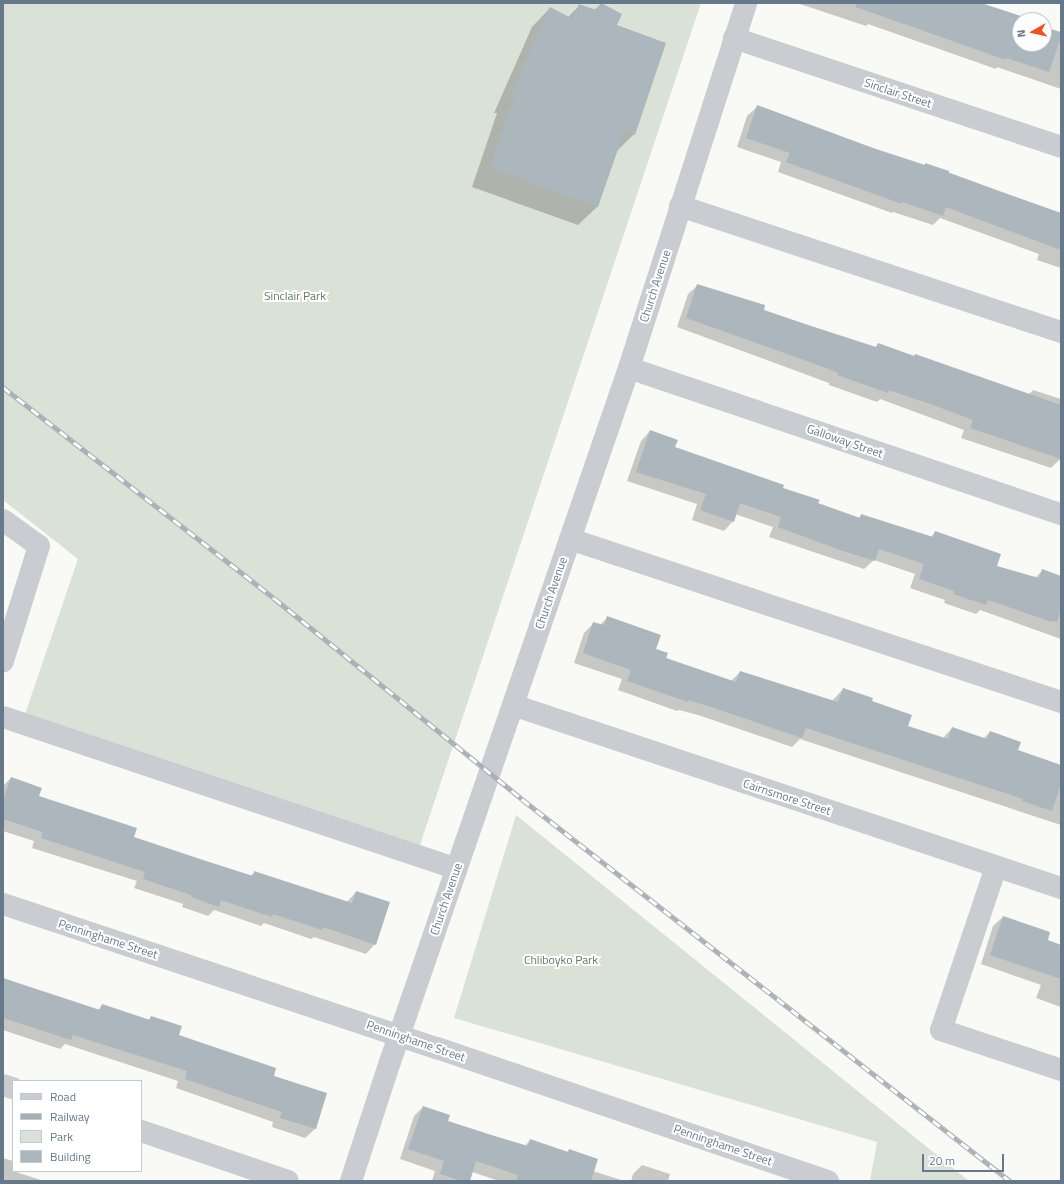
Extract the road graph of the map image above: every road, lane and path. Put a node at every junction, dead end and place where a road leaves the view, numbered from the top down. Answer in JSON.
{"nodes":[{"id":1,"x":746,"y":3,"type":"edge"},
{"id":2,"x":734,"y":38,"type":"junction"},
{"id":3,"x":1061,"y":147,"type":"edge"},
{"id":4,"x":680,"y":206,"type":"junction"},
{"id":5,"x":1061,"y":332,"type":"edge"},
{"id":6,"x":629,"y":368,"type":"junction"},
{"id":7,"x":1061,"y":514,"type":"edge"},
{"id":8,"x":3,"y":520,"type":"edge"},
{"id":9,"x":570,"y":539,"type":"junction"},
{"id":10,"x":3,"y":661,"type":"edge"},
{"id":11,"x":1061,"y":702,"type":"edge"},
{"id":12,"x":513,"y":705,"type":"junction"},
{"id":13,"x":3,"y":717,"type":"edge"},
{"id":14,"x":996,"y":867,"type":"junction"},
{"id":15,"x":456,"y":869,"type":"junction"},
{"id":16,"x":1061,"y":888,"type":"edge"},
{"id":17,"x":3,"y":904,"type":"edge"},
{"id":18,"x":400,"y":1036,"type":"junction"},
{"id":19,"x":1061,"y":1070,"type":"edge"},
{"id":20,"x":142,"y":1131,"type":"edge"},
{"id":21,"x":288,"y":1181,"type":"edge"},
{"id":22,"x":351,"y":1181,"type":"edge"},
{"id":23,"x":828,"y":1181,"type":"edge"}],
"edges":[{"from":1,"to":2,"type":"street","name":"Church Avenue"},
{"from":2,"to":3,"type":"street","name":"Sinclair Street"},
{"from":2,"to":4,"type":"street","name":"Church Avenue"},
{"from":4,"to":5,"type":"street"},
{"from":4,"to":6,"type":"street","name":"Church Avenue"},
{"from":6,"to":7,"type":"street","name":"Galloway Street"},
{"from":6,"to":9,"type":"street","name":"Church Avenue"},
{"from":8,"to":10,"type":"street"},
{"from":9,"to":11,"type":"street"},
{"from":9,"to":12,"type":"street","name":"Church Avenue"},
{"from":12,"to":14,"type":"street","name":"Cairnsmore Street"},
{"from":12,"to":15,"type":"street","name":"Church Avenue"},
{"from":13,"to":15,"type":"street"},
{"from":14,"to":16,"type":"street","name":"Cairnsmore Street"},
{"from":14,"to":19,"type":"street"},
{"from":15,"to":18,"type":"street","name":"Church Avenue"},
{"from":17,"to":18,"type":"street","name":"Penninghame Street"},
{"from":18,"to":22,"type":"street","name":"Church Avenue"},
{"from":18,"to":23,"type":"street","name":"Penninghame Street"},
{"from":20,"to":21,"type":"street"}]}
